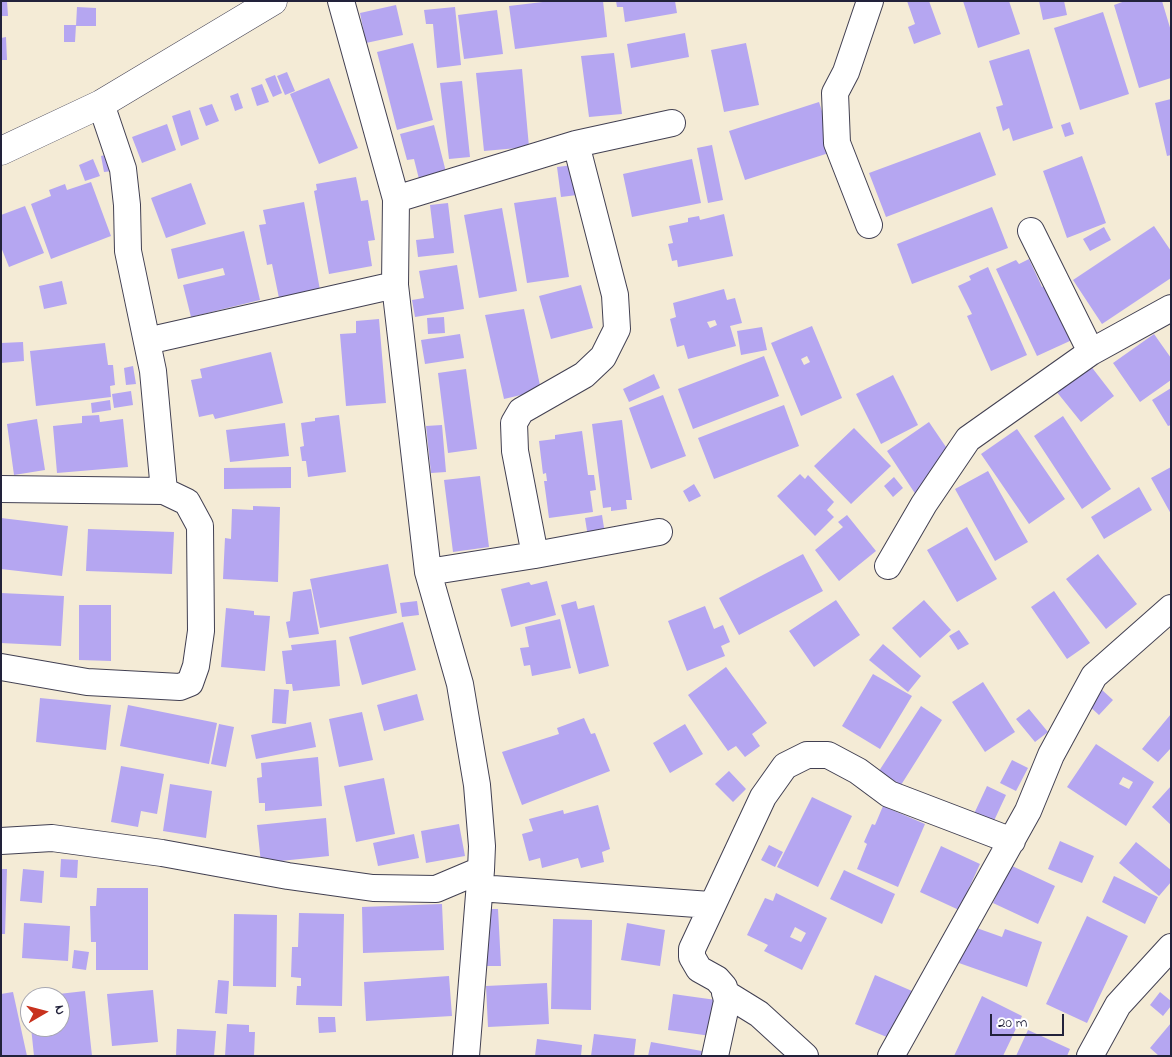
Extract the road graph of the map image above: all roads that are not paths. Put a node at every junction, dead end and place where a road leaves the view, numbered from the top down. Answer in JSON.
{"nodes":[{"id":1,"x":273,"y":1,"type":"edge"},
{"id":2,"x":341,"y":1,"type":"edge"},
{"id":3,"x":870,"y":1,"type":"edge"},
{"id":4,"x":101,"y":104,"type":"junction"},
{"id":5,"x":672,"y":123,"type":"dead end"},
{"id":6,"x":576,"y":144,"type":"junction"},
{"id":7,"x":1,"y":151,"type":"edge"},
{"id":8,"x":396,"y":199,"type":"junction"},
{"id":9,"x":869,"y":225,"type":"dead end"},
{"id":10,"x":1031,"y":232,"type":"dead end"},
{"id":11,"x":395,"y":285,"type":"junction"},
{"id":12,"x":1171,"y":308,"type":"edge"},
{"id":13,"x":147,"y":341,"type":"junction"},
{"id":14,"x":1091,"y":352,"type":"junction"},
{"id":15,"x":2,"y":487,"type":"edge"},
{"id":16,"x":164,"y":491,"type":"junction"},
{"id":17,"x":659,"y":532,"type":"dead end"},
{"id":18,"x":535,"y":555,"type":"junction"},
{"id":19,"x":888,"y":566,"type":"dead end"},
{"id":20,"x":428,"y":572,"type":"junction"},
{"id":21,"x":1171,"y":608,"type":"edge"},
{"id":22,"x":1,"y":667,"type":"edge"},
{"id":23,"x":1,"y":841,"type":"edge"},
{"id":24,"x":1012,"y":841,"type":"junction"},
{"id":25,"x":480,"y":879,"type":"junction"},
{"id":26,"x":436,"y":888,"type":"junction"},
{"id":27,"x":710,"y":905,"type":"junction"},
{"id":28,"x":477,"y":914,"type":"junction"},
{"id":29,"x":1171,"y":947,"type":"edge"},
{"id":30,"x":725,"y":993,"type":"junction"},
{"id":31,"x":466,"y":1056,"type":"edge"},
{"id":32,"x":715,"y":1056,"type":"edge"},
{"id":33,"x":805,"y":1056,"type":"edge"},
{"id":34,"x":891,"y":1056,"type":"edge"},
{"id":35,"x":1090,"y":1056,"type":"edge"}],
"edges":[{"from":1,"to":4,"type":"street"},
{"from":2,"to":8,"type":"street"},
{"from":3,"to":9,"type":"street"},
{"from":4,"to":7,"type":"street"},
{"from":4,"to":13,"type":"street"},
{"from":5,"to":6,"type":"street"},
{"from":6,"to":8,"type":"street"},
{"from":6,"to":18,"type":"street"},
{"from":8,"to":11,"type":"street"},
{"from":10,"to":14,"type":"street"},
{"from":11,"to":13,"type":"street"},
{"from":11,"to":20,"type":"street"},
{"from":12,"to":14,"type":"street"},
{"from":13,"to":16,"type":"street"},
{"from":14,"to":19,"type":"street"},
{"from":15,"to":16,"type":"street"},
{"from":16,"to":22,"type":"street"},
{"from":17,"to":18,"type":"street"},
{"from":18,"to":20,"type":"street"},
{"from":20,"to":25,"type":"street"},
{"from":21,"to":24,"type":"street"},
{"from":23,"to":26,"type":"street"},
{"from":24,"to":27,"type":"street"},
{"from":24,"to":34,"type":"street"},
{"from":25,"to":26,"type":"street"},
{"from":25,"to":27,"type":"street"},
{"from":25,"to":28,"type":"street"},
{"from":26,"to":28,"type":"street"},
{"from":27,"to":30,"type":"street"},
{"from":28,"to":31,"type":"street"},
{"from":29,"to":35,"type":"street"},
{"from":30,"to":32,"type":"street"},
{"from":30,"to":33,"type":"street"}]}
